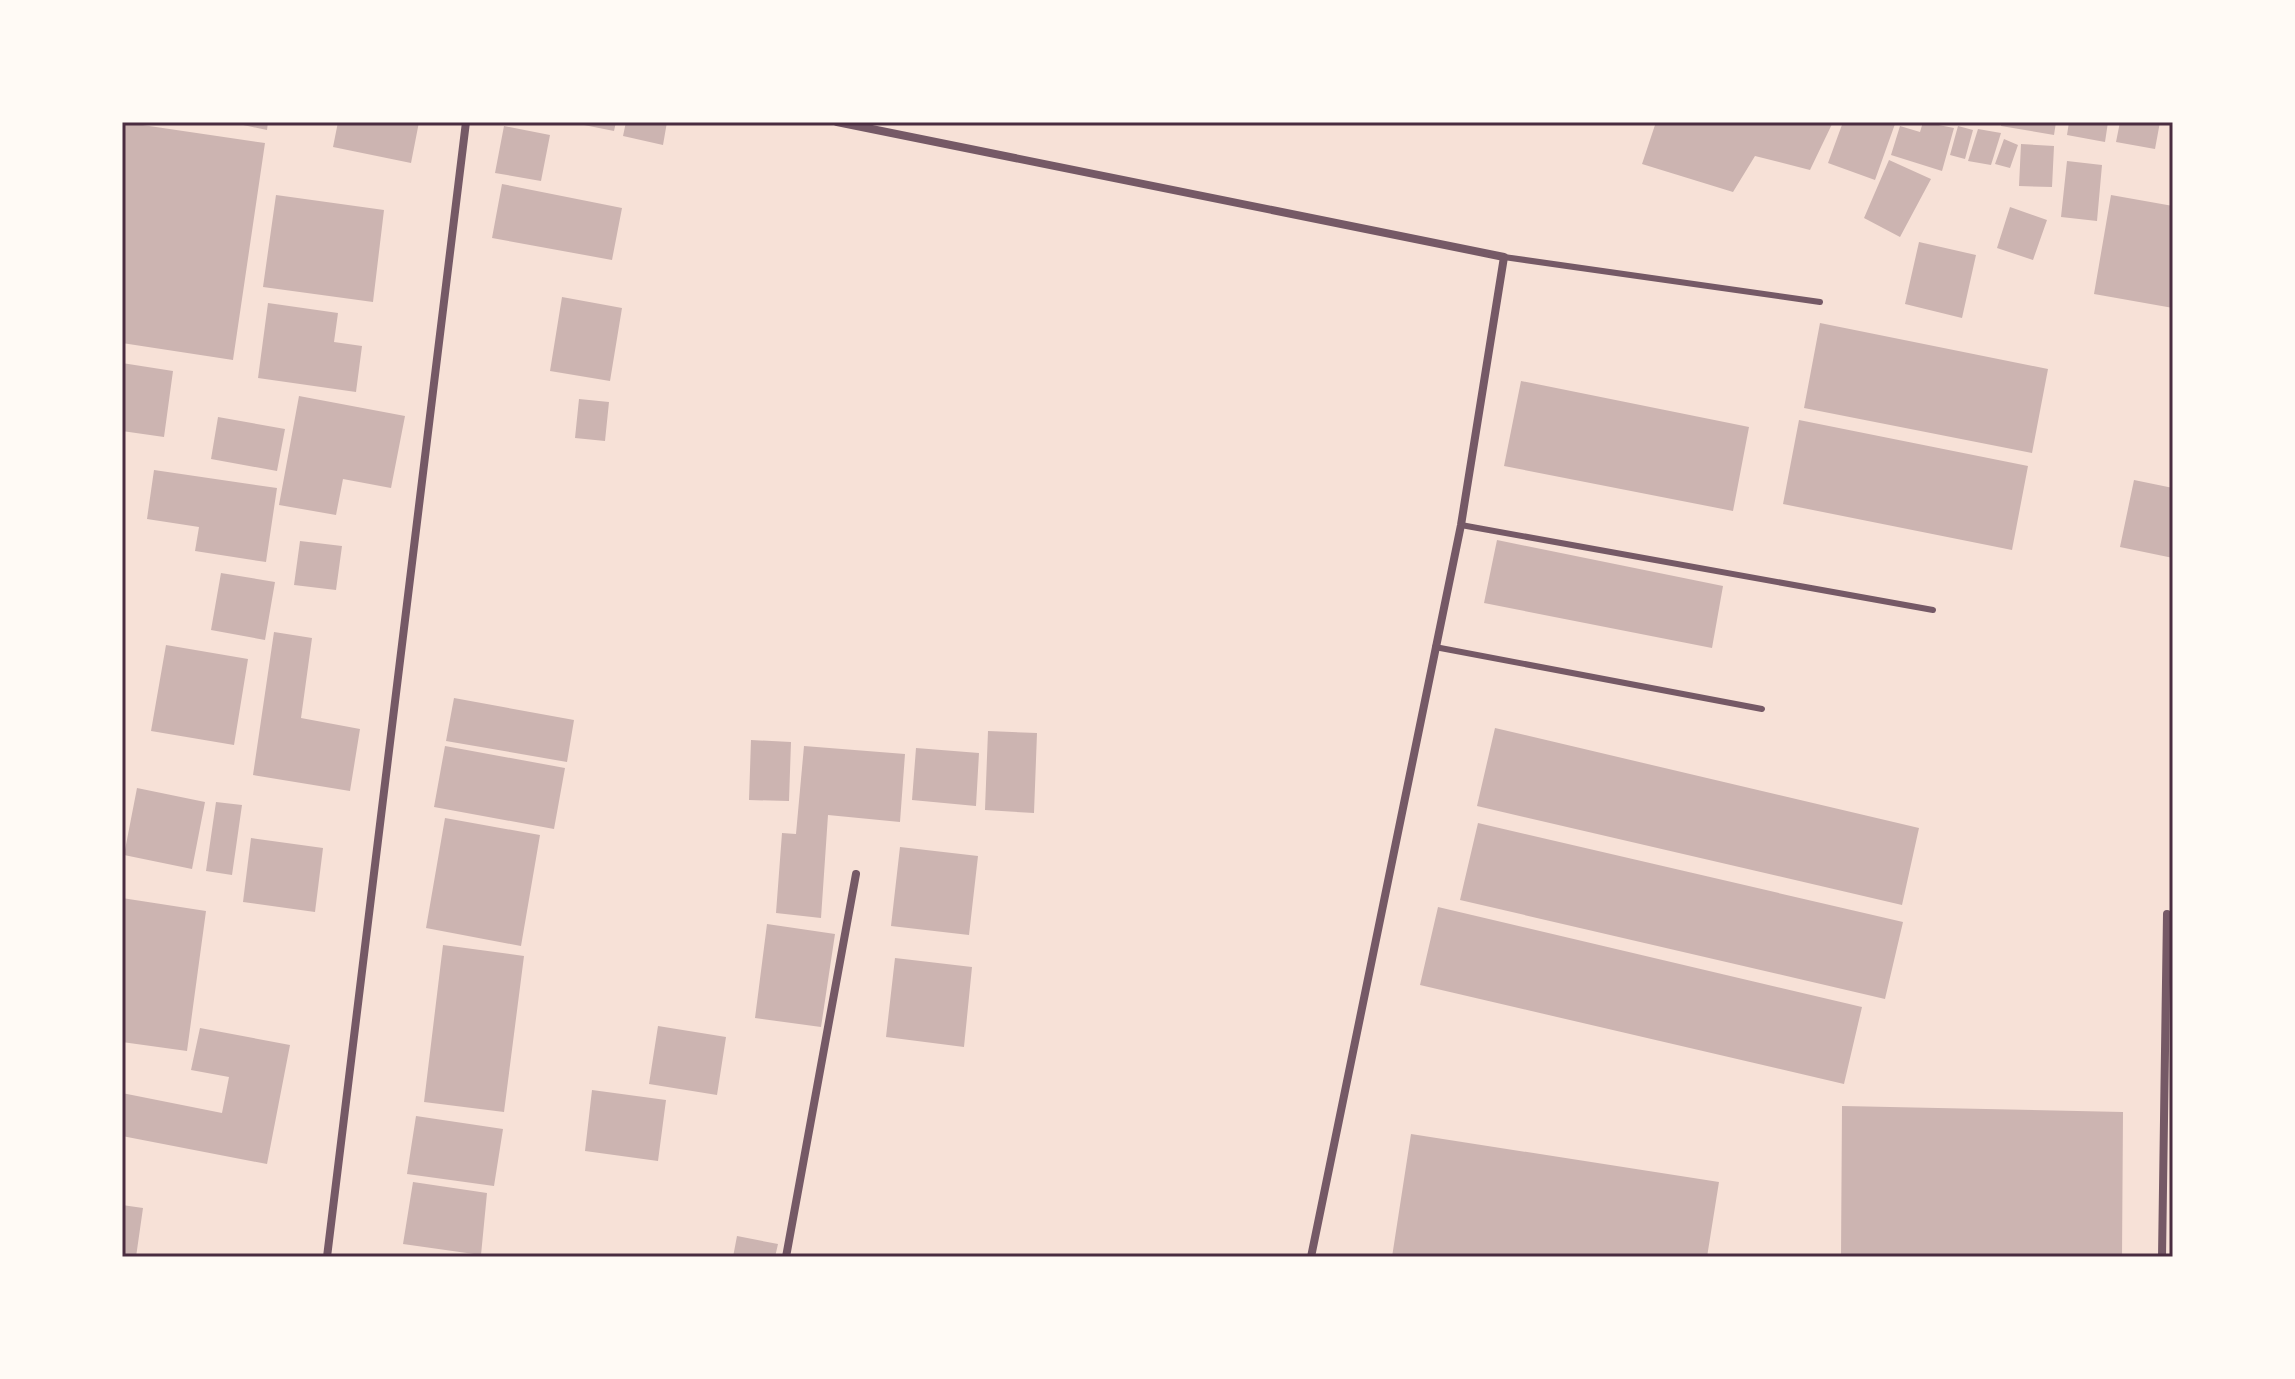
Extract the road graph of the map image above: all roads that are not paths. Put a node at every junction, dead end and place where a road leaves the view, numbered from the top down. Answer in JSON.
{"nodes":[{"id":1,"x":466,"y":122,"type":"edge"},
{"id":2,"x":837,"y":122,"type":"edge"},
{"id":3,"x":1504,"y":257,"type":"junction"},
{"id":4,"x":1820,"y":302,"type":"dead end"},
{"id":5,"x":1461,"y":525,"type":"junction"},
{"id":6,"x":1933,"y":610,"type":"dead end"},
{"id":7,"x":1435,"y":647,"type":"junction"},
{"id":8,"x":1762,"y":709,"type":"dead end"},
{"id":9,"x":856,"y":874,"type":"dead end"},
{"id":10,"x":2167,"y":914,"type":"dead end"},
{"id":11,"x":327,"y":1257,"type":"edge"},
{"id":12,"x":786,"y":1257,"type":"edge"},
{"id":13,"x":1311,"y":1257,"type":"edge"},
{"id":14,"x":2162,"y":1257,"type":"edge"}],
"edges":[{"from":1,"to":11,"type":"street"},
{"from":2,"to":3,"type":"street"},
{"from":3,"to":4,"type":"lane"},
{"from":3,"to":5,"type":"street"},
{"from":5,"to":6,"type":"lane"},
{"from":5,"to":7,"type":"street"},
{"from":7,"to":8,"type":"lane"},
{"from":7,"to":13,"type":"street"},
{"from":9,"to":12,"type":"street"},
{"from":10,"to":14,"type":"street"}]}
